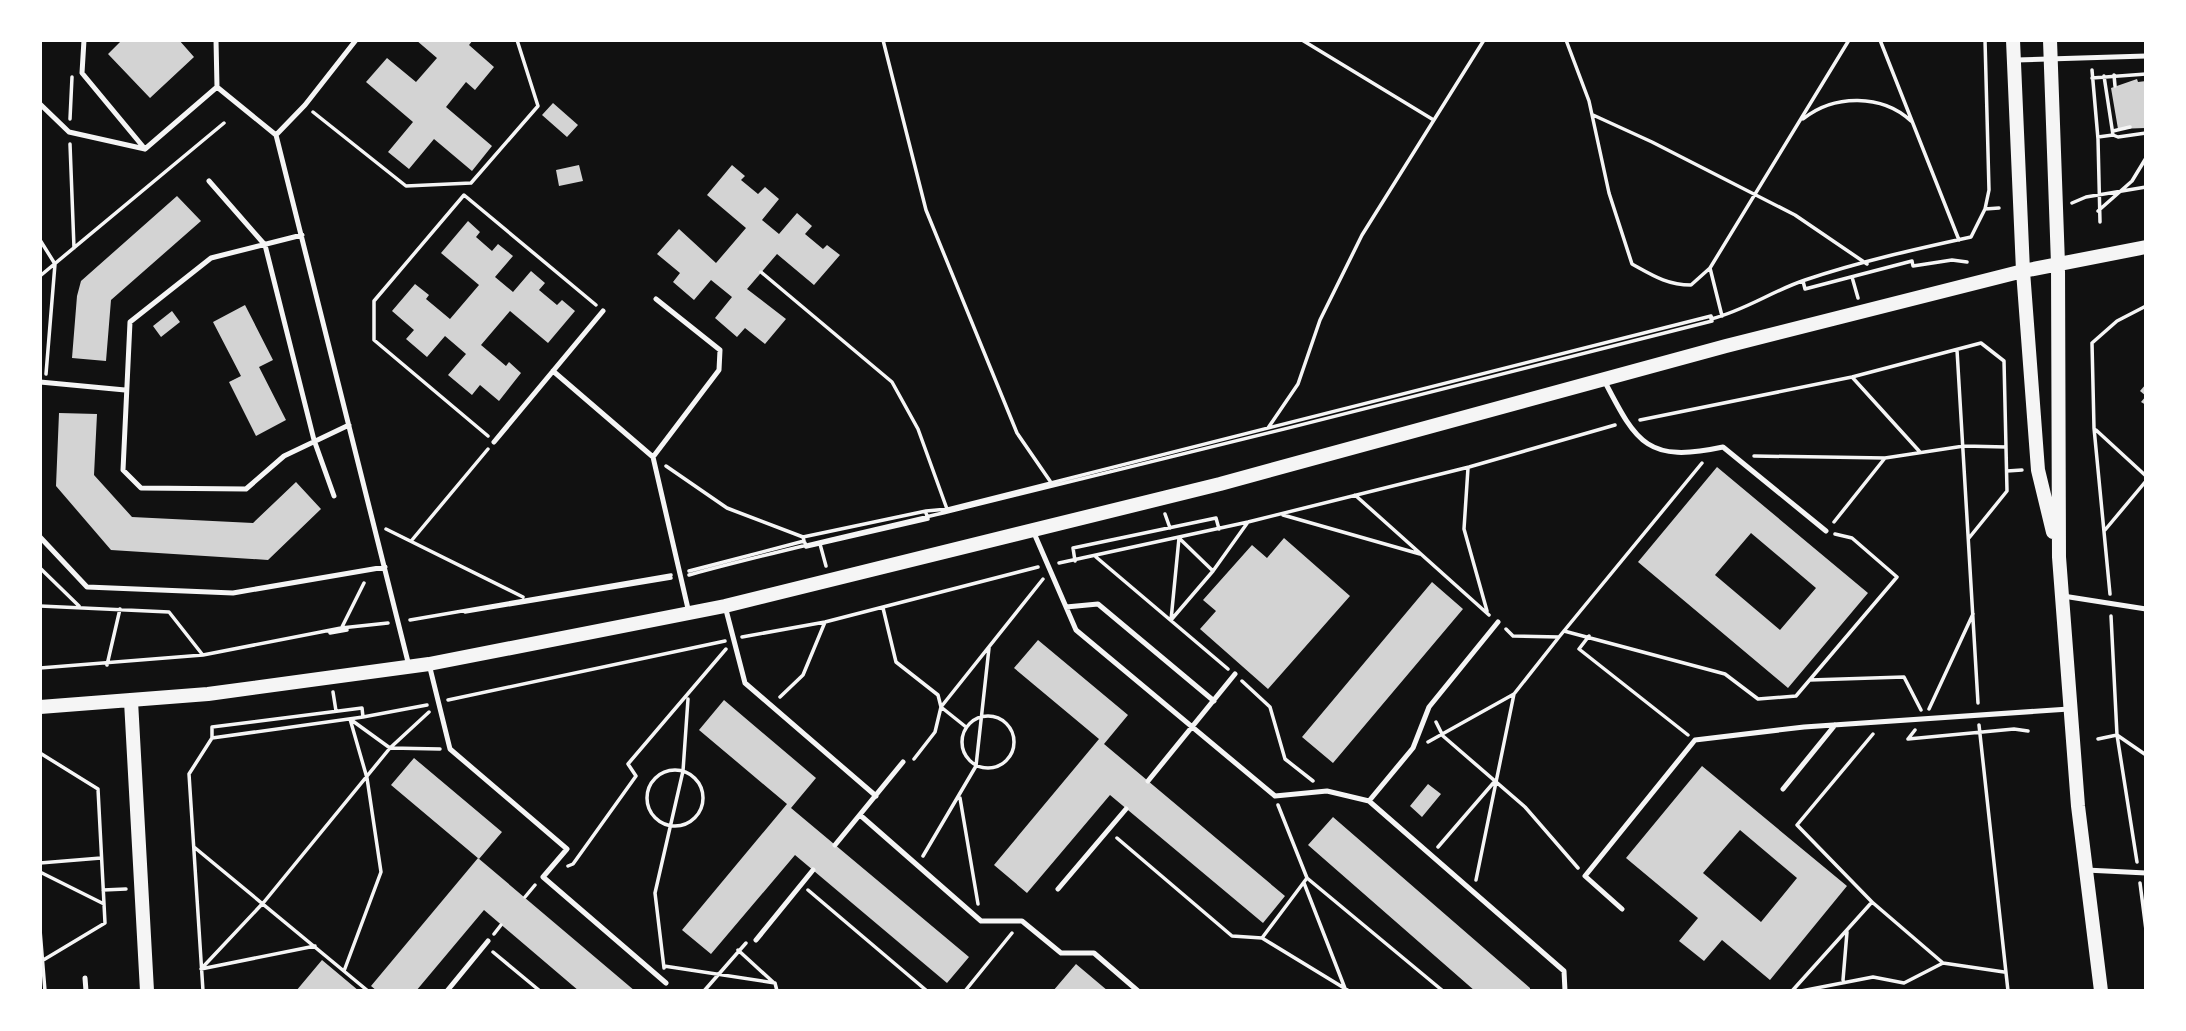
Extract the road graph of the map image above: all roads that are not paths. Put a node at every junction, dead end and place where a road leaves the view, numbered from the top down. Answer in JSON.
{"nodes":[{"id":1,"x":84,"y":40,"type":"edge"},
{"id":2,"x":216,"y":40,"type":"edge"},
{"id":3,"x":356,"y":40,"type":"edge"},
{"id":4,"x":2013,"y":40,"type":"edge"},
{"id":5,"x":2050,"y":40,"type":"edge"},
{"id":6,"x":2146,"y":56,"type":"edge"},
{"id":7,"x":2050,"y":58,"type":"junction"},
{"id":8,"x":2014,"y":60,"type":"junction"},
{"id":9,"x":217,"y":87,"type":"junction"},
{"id":10,"x":40,"y":104,"type":"edge"},
{"id":11,"x":276,"y":135,"type":"junction"},
{"id":12,"x":145,"y":149,"type":"junction"},
{"id":13,"x":209,"y":181,"type":"dead end"},
{"id":14,"x":302,"y":235,"type":"junction"},
{"id":15,"x":265,"y":245,"type":"junction"},
{"id":16,"x":2146,"y":247,"type":"edge"},
{"id":17,"x":2058,"y":264,"type":"junction"},
{"id":18,"x":2023,"y":271,"type":"junction"},
{"id":19,"x":656,"y":299,"type":"dead end"},
{"id":20,"x":603,"y":311,"type":"road end"},
{"id":21,"x":554,"y":371,"type":"junction"},
{"id":22,"x":1604,"y":379,"type":"junction"},
{"id":23,"x":43,"y":382,"type":"edge"},
{"id":24,"x":125,"y":390,"type":"junction"},
{"id":25,"x":349,"y":425,"type":"junction"},
{"id":26,"x":314,"y":440,"type":"junction"},
{"id":27,"x":494,"y":442,"type":"road end"},
{"id":28,"x":653,"y":457,"type":"junction"},
{"id":29,"x":334,"y":496,"type":"dead end"},
{"id":30,"x":1033,"y":531,"type":"junction"},
{"id":31,"x":1826,"y":531,"type":"road end"},
{"id":32,"x":40,"y":537,"type":"edge"},
{"id":33,"x":2059,"y":557,"type":"junction"},
{"id":34,"x":385,"y":568,"type":"junction"},
{"id":35,"x":2062,"y":596,"type":"junction"},
{"id":36,"x":725,"y":606,"type":"junction"},
{"id":37,"x":1066,"y":607,"type":"junction"},
{"id":38,"x":2146,"y":609,"type":"edge"},
{"id":39,"x":689,"y":613,"type":"junction"},
{"id":40,"x":1498,"y":622,"type":"road end"},
{"id":41,"x":429,"y":664,"type":"junction"},
{"id":42,"x":409,"y":666,"type":"junction"},
{"id":43,"x":1235,"y":674,"type":"road end"},
{"id":44,"x":131,"y":701,"type":"junction"},
{"id":45,"x":1214,"y":701,"type":"junction"},
{"id":46,"x":40,"y":707,"type":"edge"},
{"id":47,"x":2070,"y":709,"type":"junction"},
{"id":48,"x":1835,"y":724,"type":"junction"},
{"id":49,"x":1192,"y":727,"type":"junction"},
{"id":50,"x":904,"y":762,"type":"dead end"},
{"id":51,"x":1148,"y":781,"type":"dead end"},
{"id":52,"x":1783,"y":789,"type":"dead end"},
{"id":53,"x":876,"y":796,"type":"junction"},
{"id":54,"x":1369,"y":801,"type":"junction"},
{"id":55,"x":1126,"y":809,"type":"dead end"},
{"id":56,"x":860,"y":815,"type":"junction"},
{"id":57,"x":835,"y":845,"type":"dead end"},
{"id":58,"x":813,"y":870,"type":"dead end"},
{"id":59,"x":2085,"y":870,"type":"junction"},
{"id":60,"x":2146,"y":873,"type":"edge"},
{"id":61,"x":1058,"y":889,"type":"dead end"},
{"id":62,"x":1622,"y":909,"type":"dead end"},
{"id":63,"x":756,"y":940,"type":"road end"},
{"id":64,"x":486,"y":943,"type":"road end"},
{"id":65,"x":85,"y":978,"type":"dead end"},
{"id":66,"x":666,"y":983,"type":"road end"},
{"id":67,"x":86,"y":991,"type":"edge"},
{"id":68,"x":147,"y":991,"type":"edge"},
{"id":69,"x":447,"y":991,"type":"edge"},
{"id":70,"x":1138,"y":991,"type":"edge"},
{"id":71,"x":1566,"y":991,"type":"edge"},
{"id":72,"x":2101,"y":991,"type":"edge"}],
"edges":[{"from":1,"to":12,"type":"lane"},
{"from":2,"to":9,"type":"lane"},
{"from":3,"to":11,"type":"lane"},
{"from":4,"to":8,"type":"main road"},
{"from":5,"to":7,"type":"main road"},
{"from":6,"to":7,"type":"lane"},
{"from":7,"to":8,"type":"lane"},
{"from":7,"to":17,"type":"main road"},
{"from":8,"to":18,"type":"main road"},
{"from":9,"to":11,"type":"lane"},
{"from":9,"to":12,"type":"lane"},
{"from":10,"to":12,"type":"lane"},
{"from":11,"to":14,"type":"lane"},
{"from":13,"to":15,"type":"lane"},
{"from":14,"to":15,"type":"lane"},
{"from":14,"to":25,"type":"lane"},
{"from":15,"to":24,"type":"lane"},
{"from":15,"to":26,"type":"lane"},
{"from":16,"to":17,"type":"main road"},
{"from":17,"to":18,"type":"main road"},
{"from":17,"to":33,"type":"main road"},
{"from":18,"to":22,"type":"main road"},
{"from":18,"to":33,"type":"main road"},
{"from":19,"to":28,"type":"lane"},
{"from":20,"to":21,"type":"lane"},
{"from":21,"to":27,"type":"lane"},
{"from":21,"to":28,"type":"lane"},
{"from":22,"to":30,"type":"main road"},
{"from":22,"to":31,"type":"lane"},
{"from":23,"to":24,"type":"lane"},
{"from":24,"to":26,"type":"lane"},
{"from":25,"to":26,"type":"lane"},
{"from":25,"to":34,"type":"lane"},
{"from":26,"to":29,"type":"lane"},
{"from":28,"to":39,"type":"lane"},
{"from":30,"to":36,"type":"main road"},
{"from":30,"to":37,"type":"lane"},
{"from":32,"to":34,"type":"lane"},
{"from":33,"to":35,"type":"main road"},
{"from":34,"to":42,"type":"lane"},
{"from":35,"to":38,"type":"lane"},
{"from":35,"to":47,"type":"main road"},
{"from":36,"to":39,"type":"main road"},
{"from":36,"to":53,"type":"lane"},
{"from":37,"to":45,"type":"lane"},
{"from":37,"to":49,"type":"lane"},
{"from":39,"to":41,"type":"main road"},
{"from":40,"to":54,"type":"lane"},
{"from":41,"to":42,"type":"main road"},
{"from":41,"to":66,"type":"lane"},
{"from":42,"to":44,"type":"main road"},
{"from":43,"to":45,"type":"lane"},
{"from":44,"to":46,"type":"main road"},
{"from":44,"to":68,"type":"main road"},
{"from":45,"to":49,"type":"lane"},
{"from":47,"to":48,"type":"lane"},
{"from":47,"to":59,"type":"main road"},
{"from":48,"to":52,"type":"lane"},
{"from":48,"to":62,"type":"lane"},
{"from":49,"to":51,"type":"lane"},
{"from":49,"to":54,"type":"lane"},
{"from":50,"to":53,"type":"lane"},
{"from":53,"to":56,"type":"lane"},
{"from":54,"to":71,"type":"lane"},
{"from":55,"to":61,"type":"lane"},
{"from":56,"to":57,"type":"lane"},
{"from":56,"to":70,"type":"lane"},
{"from":58,"to":63,"type":"lane"},
{"from":59,"to":60,"type":"lane"},
{"from":59,"to":72,"type":"main road"},
{"from":64,"to":69,"type":"lane"},
{"from":65,"to":67,"type":"lane"}]}
